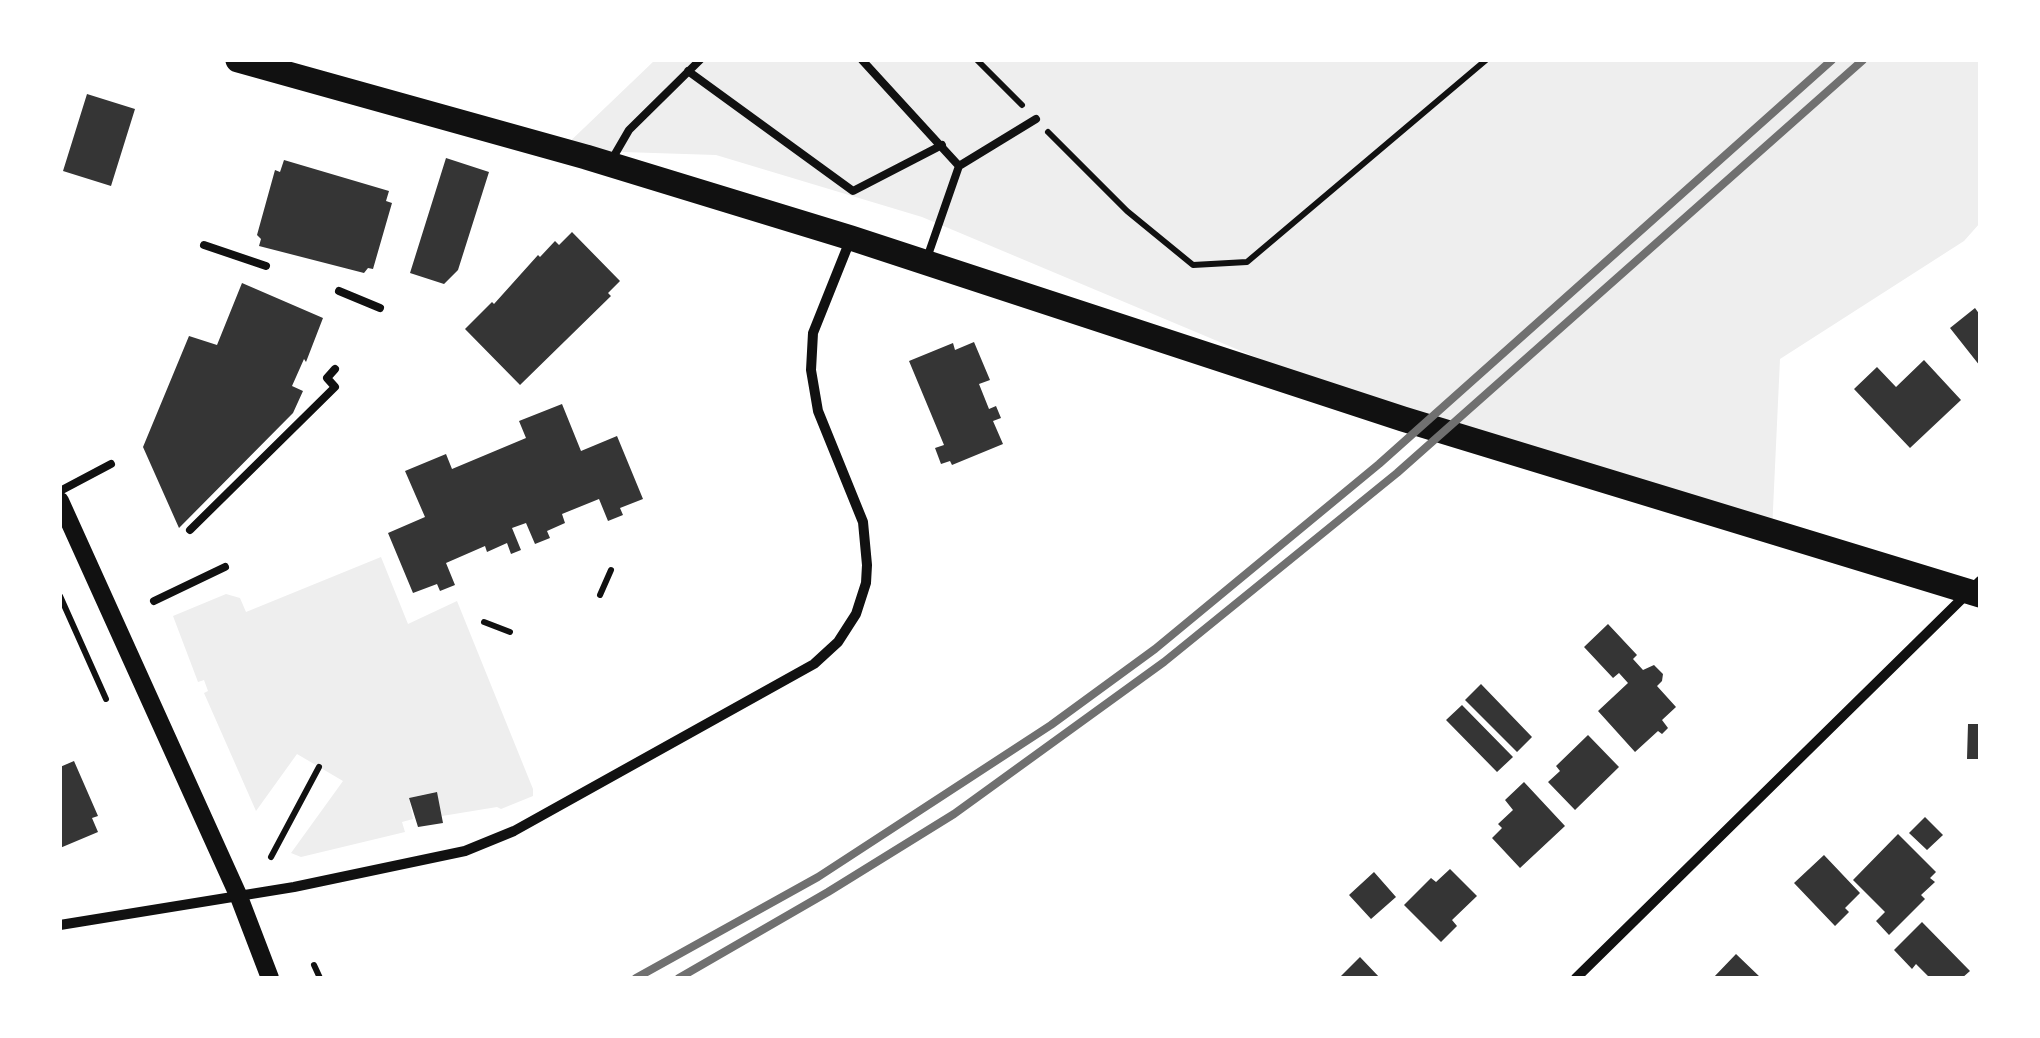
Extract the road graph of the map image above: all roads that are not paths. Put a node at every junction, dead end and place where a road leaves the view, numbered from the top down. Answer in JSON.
{"nodes":[{"id":1,"x":238,"y":60,"type":"edge"},
{"id":2,"x":700,"y":60,"type":"edge"},
{"id":3,"x":862,"y":60,"type":"edge"},
{"id":4,"x":688,"y":71,"type":"junction"},
{"id":5,"x":1036,"y":120,"type":"road end"},
{"id":6,"x":942,"y":146,"type":"junction"},
{"id":7,"x":609,"y":164,"type":"junction"},
{"id":8,"x":959,"y":166,"type":"junction"},
{"id":9,"x":851,"y":238,"type":"junction"},
{"id":10,"x":204,"y":245,"type":"dead end"},
{"id":11,"x":925,"y":262,"type":"junction"},
{"id":12,"x":266,"y":266,"type":"dead end"},
{"id":13,"x":340,"y":291,"type":"dead end"},
{"id":14,"x":380,"y":308,"type":"dead end"},
{"id":15,"x":335,"y":369,"type":"dead end"},
{"id":16,"x":111,"y":464,"type":"dead end"},
{"id":17,"x":60,"y":500,"type":"edge"},
{"id":18,"x":190,"y":530,"type":"dead end"},
{"id":19,"x":225,"y":566,"type":"dead end"},
{"id":20,"x":1976,"y":589,"type":"edge"},
{"id":21,"x":154,"y":602,"type":"dead end"},
{"id":22,"x":239,"y":897,"type":"junction"},
{"id":23,"x":60,"y":925,"type":"edge"},
{"id":24,"x":270,"y":978,"type":"edge"},
{"id":25,"x":1576,"y":978,"type":"edge"}],
"edges":[{"from":1,"to":7,"type":"main road"},
{"from":2,"to":4,"type":"lane"},
{"from":3,"to":6,"type":"lane"},
{"from":4,"to":6,"type":"lane"},
{"from":4,"to":7,"type":"lane"},
{"from":5,"to":8,"type":"lane"},
{"from":6,"to":8,"type":"lane"},
{"from":7,"to":9,"type":"main road"},
{"from":8,"to":11,"type":"lane"},
{"from":9,"to":11,"type":"main road"},
{"from":9,"to":22,"type":"street"},
{"from":10,"to":12,"type":"lane"},
{"from":11,"to":20,"type":"main road"},
{"from":13,"to":14,"type":"lane"},
{"from":15,"to":18,"type":"lane"},
{"from":16,"to":17,"type":"lane"},
{"from":17,"to":22,"type":"street"},
{"from":19,"to":21,"type":"lane"},
{"from":20,"to":25,"type":"street"},
{"from":22,"to":23,"type":"street"},
{"from":22,"to":24,"type":"street"}]}
